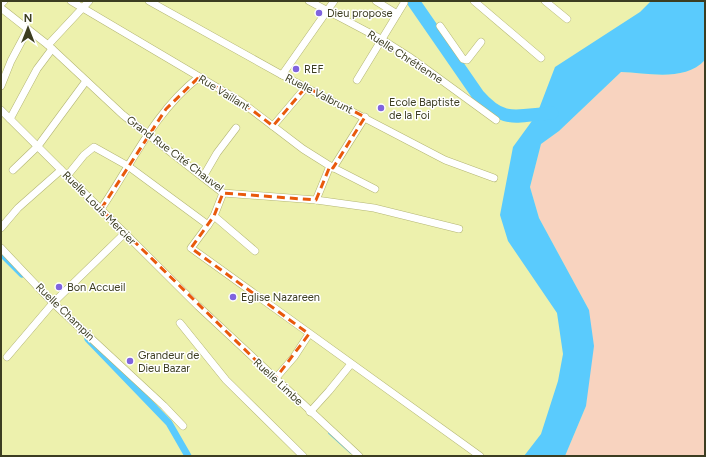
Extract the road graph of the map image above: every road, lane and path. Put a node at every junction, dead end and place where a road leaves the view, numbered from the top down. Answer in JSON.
{"nodes":[{"id":1,"x":4,"y":1,"type":"edge"},
{"id":2,"x":70,"y":1,"type":"edge"},
{"id":3,"x":89,"y":1,"type":"edge"},
{"id":4,"x":149,"y":1,"type":"edge"},
{"id":5,"x":309,"y":1,"type":"edge"},
{"id":6,"x":334,"y":1,"type":"edge"},
{"id":7,"x":376,"y":1,"type":"edge"},
{"id":8,"x":474,"y":1,"type":"edge"},
{"id":9,"x":545,"y":1,"type":"edge"},
{"id":10,"x":404,"y":3,"type":"dead end"},
{"id":11,"x":1,"y":8,"type":"edge"},
{"id":12,"x":82,"y":9,"type":"junction"},
{"id":13,"x":327,"y":10,"type":"junction"},
{"id":14,"x":397,"y":14,"type":"junction"},
{"id":15,"x":567,"y":19,"type":"dead end"},
{"id":16,"x":440,"y":26,"type":"dead end"},
{"id":17,"x":28,"y":29,"type":"junction"},
{"id":18,"x":381,"y":39,"type":"junction"},
{"id":19,"x":481,"y":42,"type":"dead end"},
{"id":20,"x":50,"y":47,"type":"junction"},
{"id":21,"x":541,"y":58,"type":"dead end"},
{"id":22,"x":282,"y":75,"type":"junction"},
{"id":23,"x":199,"y":77,"type":"junction"},
{"id":24,"x":357,"y":80,"type":"dead end"},
{"id":25,"x":86,"y":81,"type":"junction"},
{"id":26,"x":1,"y":86,"type":"edge"},
{"id":27,"x":306,"y":87,"type":"junction"},
{"id":28,"x":1,"y":110,"type":"edge"},
{"id":29,"x":365,"y":117,"type":"junction"},
{"id":30,"x":10,"y":119,"type":"junction"},
{"id":31,"x":496,"y":120,"type":"dead end"},
{"id":32,"x":273,"y":126,"type":"junction"},
{"id":33,"x":236,"y":128,"type":"dead end"},
{"id":34,"x":147,"y":134,"type":"junction"},
{"id":35,"x":38,"y":146,"type":"junction"},
{"id":36,"x":128,"y":166,"type":"junction"},
{"id":37,"x":332,"y":167,"type":"junction"},
{"id":38,"x":14,"y":170,"type":"dead end"},
{"id":39,"x":61,"y":170,"type":"junction"},
{"id":40,"x":67,"y":176,"type":"junction"},
{"id":41,"x":202,"y":177,"type":"junction"},
{"id":42,"x":494,"y":178,"type":"dead end"},
{"id":43,"x":375,"y":189,"type":"dead end"},
{"id":44,"x":223,"y":193,"type":"junction"},
{"id":45,"x":316,"y":200,"type":"junction"},
{"id":46,"x":101,"y":209,"type":"junction"},
{"id":47,"x":214,"y":216,"type":"junction"},
{"id":48,"x":208,"y":225,"type":"junction"},
{"id":49,"x":1,"y":228,"type":"edge"},
{"id":50,"x":459,"y":229,"type":"dead end"},
{"id":51,"x":125,"y":234,"type":"junction"},
{"id":52,"x":1,"y":248,"type":"edge"},
{"id":53,"x":255,"y":251,"type":"dead end"},
{"id":54,"x":53,"y":303,"type":"junction"},
{"id":55,"x":198,"y":306,"type":"joint"},
{"id":56,"x":180,"y":323,"type":"dead end"},
{"id":57,"x":309,"y":334,"type":"junction"},
{"id":58,"x":7,"y":357,"type":"dead end"},
{"id":59,"x":351,"y":364,"type":"junction"},
{"id":60,"x":275,"y":379,"type":"junction"},
{"id":61,"x":310,"y":412,"type":"junction"},
{"id":62,"x":183,"y":426,"type":"dead end"},
{"id":63,"x":304,"y":456,"type":"edge"},
{"id":64,"x":359,"y":456,"type":"edge"},
{"id":65,"x":480,"y":456,"type":"edge"}],
"edges":[{"from":1,"to":11,"type":"street"},
{"from":2,"to":12,"type":"street","name":"Rue Vaillant"},
{"from":3,"to":12,"type":"street"},
{"from":4,"to":22,"type":"street","name":"Ruelle Valbrunt"},
{"from":5,"to":13,"type":"street","name":"Ruelle Chrétienne"},
{"from":6,"to":13,"type":"street"},
{"from":7,"to":14,"type":"street"},
{"from":8,"to":21,"type":"street"},
{"from":9,"to":15,"type":"street"},
{"from":10,"to":14,"type":"street"},
{"from":11,"to":17,"type":"street","name":"Grand Rue Cité Chauvel"},
{"from":12,"to":20,"type":"street"},
{"from":12,"to":23,"type":"street","name":"Rue Vaillant"},
{"from":13,"to":18,"type":"street","name":"Ruelle Chrétienne"},
{"from":13,"to":22,"type":"street"},
{"from":14,"to":18,"type":"street"},
{"from":16,"to":19,"type":"street"},
{"from":17,"to":20,"type":"street","name":"Grand Rue Cité Chauvel"},
{"from":17,"to":26,"type":"street"},
{"from":18,"to":24,"type":"street"},
{"from":18,"to":31,"type":"street","name":"Ruelle Chrétienne"},
{"from":20,"to":25,"type":"street","name":"Grand Rue Cité Chauvel"},
{"from":20,"to":30,"type":"street"},
{"from":22,"to":27,"type":"street","name":"Ruelle Valbrunt"},
{"from":23,"to":32,"type":"street","name":"Rue Vaillant"},
{"from":23,"to":34,"type":"street"},
{"from":25,"to":34,"type":"street","name":"Grand Rue Cité Chauvel"},
{"from":25,"to":35,"type":"street"},
{"from":27,"to":29,"type":"street","name":"Ruelle Valbrunt"},
{"from":27,"to":32,"type":"street"},
{"from":28,"to":30,"type":"street","name":"Ruelle Louis Mercier"},
{"from":29,"to":37,"type":"street"},
{"from":29,"to":42,"type":"street","name":"Ruelle Valbrunt"},
{"from":30,"to":35,"type":"street","name":"Ruelle Louis Mercier"},
{"from":32,"to":37,"type":"street","name":"Rue Vaillant"},
{"from":33,"to":41,"type":"street"},
{"from":34,"to":36,"type":"street"},
{"from":34,"to":41,"type":"street","name":"Grand Rue Cité Chauvel"},
{"from":35,"to":38,"type":"street"},
{"from":35,"to":39,"type":"street","name":"Ruelle Louis Mercier"},
{"from":36,"to":40,"type":"street"},
{"from":36,"to":46,"type":"street"},
{"from":36,"to":48,"type":"street"},
{"from":37,"to":43,"type":"street","name":"Rue Vaillant"},
{"from":37,"to":45,"type":"street"},
{"from":39,"to":40,"type":"street","name":"Ruelle Louis Mercier"},
{"from":39,"to":49,"type":"street"},
{"from":40,"to":46,"type":"street","name":"Ruelle Louis Mercier"},
{"from":41,"to":44,"type":"street","name":"Grand Rue Cité Chauvel"},
{"from":44,"to":45,"type":"street","name":"Grand Rue Cité Chauvel"},
{"from":44,"to":47,"type":"street"},
{"from":45,"to":50,"type":"street","name":"Grand Rue Cité Chauvel"},
{"from":46,"to":51,"type":"street","name":"Ruelle Louis Mercier"},
{"from":47,"to":48,"type":"street"},
{"from":47,"to":53,"type":"street"},
{"from":48,"to":57,"type":"street"},
{"from":51,"to":54,"type":"street"},
{"from":51,"to":55,"type":"street","name":"Ruelle Louis Mercier"},
{"from":52,"to":54,"type":"street","name":"Ruelle Champin"},
{"from":54,"to":58,"type":"street"},
{"from":54,"to":62,"type":"street","name":"Ruelle Champin"},
{"from":55,"to":60,"type":"street","name":"Ruelle Limbe"},
{"from":56,"to":63,"type":"street"},
{"from":57,"to":59,"type":"street"},
{"from":57,"to":60,"type":"street"},
{"from":59,"to":61,"type":"street"},
{"from":59,"to":65,"type":"street"},
{"from":60,"to":61,"type":"street","name":"Ruelle Limbe"},
{"from":61,"to":64,"type":"street","name":"Ruelle Limbe"}]}
